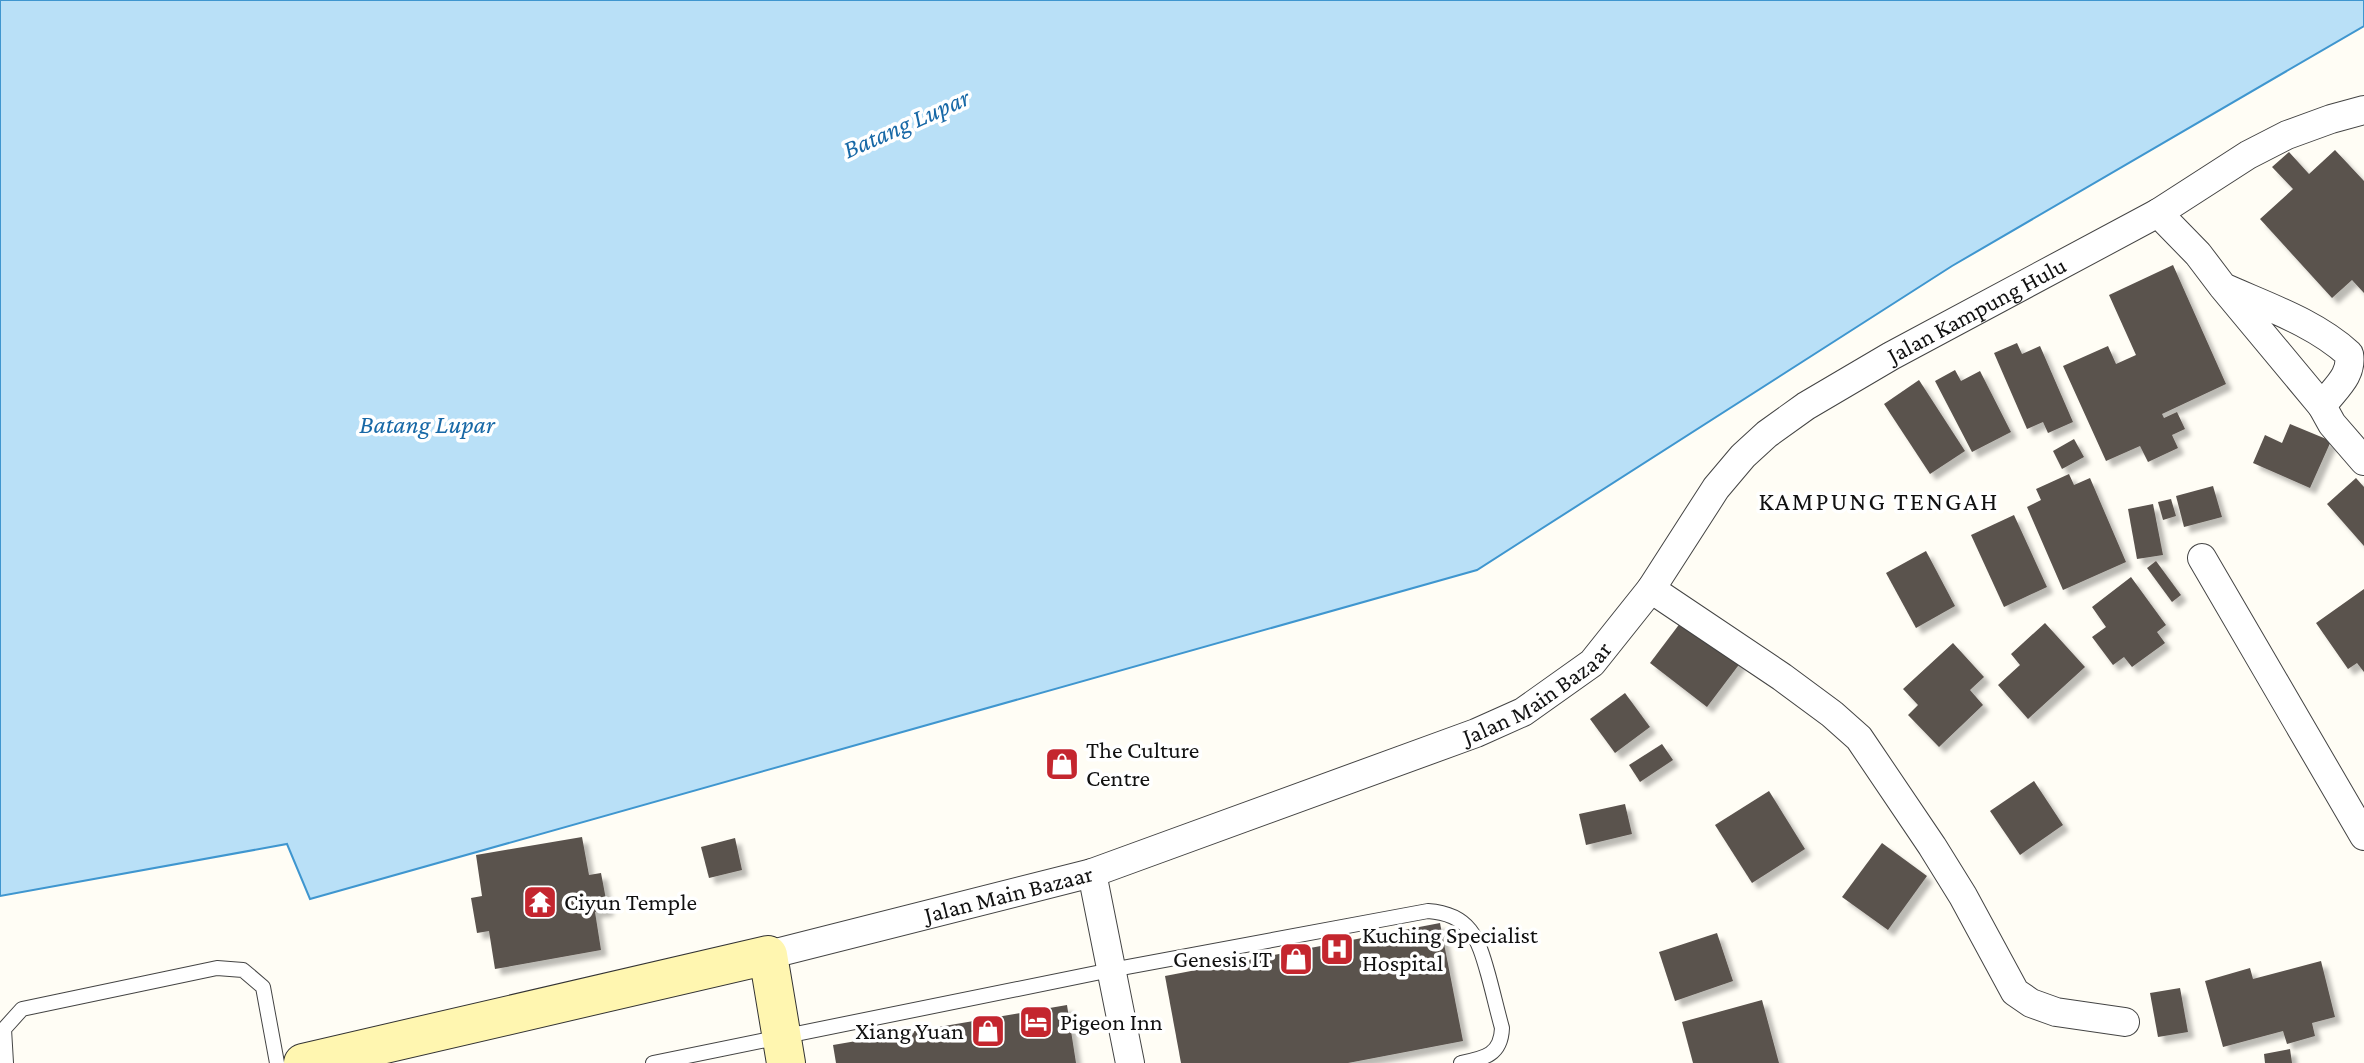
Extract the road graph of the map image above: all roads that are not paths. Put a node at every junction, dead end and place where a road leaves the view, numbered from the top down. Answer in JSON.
{"nodes":[{"id":1,"x":2364,"y":110,"type":"edge"},
{"id":2,"x":2158,"y":212,"type":"junction"},
{"id":3,"x":2223,"y":287,"type":"junction"},
{"id":4,"x":2322,"y":406,"type":"junction"},
{"id":5,"x":2364,"y":461,"type":"edge"},
{"id":6,"x":2202,"y":558,"type":"dead end"},
{"id":7,"x":1651,"y":589,"type":"junction"},
{"id":8,"x":2364,"y":836,"type":"edge"},
{"id":9,"x":1092,"y":873,"type":"junction"},
{"id":10,"x":768,"y":955,"type":"junction"},
{"id":11,"x":1111,"y":970,"type":"junction"},
{"id":12,"x":2125,"y":1022,"type":"dead end"},
{"id":13,"x":784,"y":1051,"type":"edge"},
{"id":14,"x":399,"y":1053,"type":"edge"},
{"id":15,"x":6,"y":1063,"type":"edge"},
{"id":16,"x":276,"y":1063,"type":"edge"},
{"id":17,"x":303,"y":1063,"type":"edge"},
{"id":18,"x":653,"y":1063,"type":"edge"},
{"id":19,"x":1130,"y":1063,"type":"edge"},
{"id":20,"x":1461,"y":1063,"type":"edge"}],
"edges":[{"from":1,"to":2,"type":"street","name":"Jalan Kampung Hulu"},
{"from":2,"to":3,"type":"street"},
{"from":2,"to":7,"type":"street","name":"Jalan Kampung Hulu"},
{"from":3,"to":4,"type":"street"},
{"from":3,"to":4,"type":"street"},
{"from":4,"to":5,"type":"street"},
{"from":6,"to":8,"type":"street"},
{"from":7,"to":9,"type":"street","name":"Jalan Main Bazaar"},
{"from":7,"to":12,"type":"street"},
{"from":9,"to":10,"type":"street","name":"Jalan Main Bazaar"},
{"from":9,"to":11,"type":"street"},
{"from":10,"to":13,"type":"street"},
{"from":10,"to":14,"type":"street","name":"Jalan Main Bazaar"},
{"from":11,"to":13,"type":"lane"},
{"from":11,"to":19,"type":"street"},
{"from":11,"to":20,"type":"lane"},
{"from":13,"to":18,"type":"lane"},
{"from":14,"to":17,"type":"street","name":"Jalan Main Bazaar"},
{"from":15,"to":16,"type":"lane"}]}
